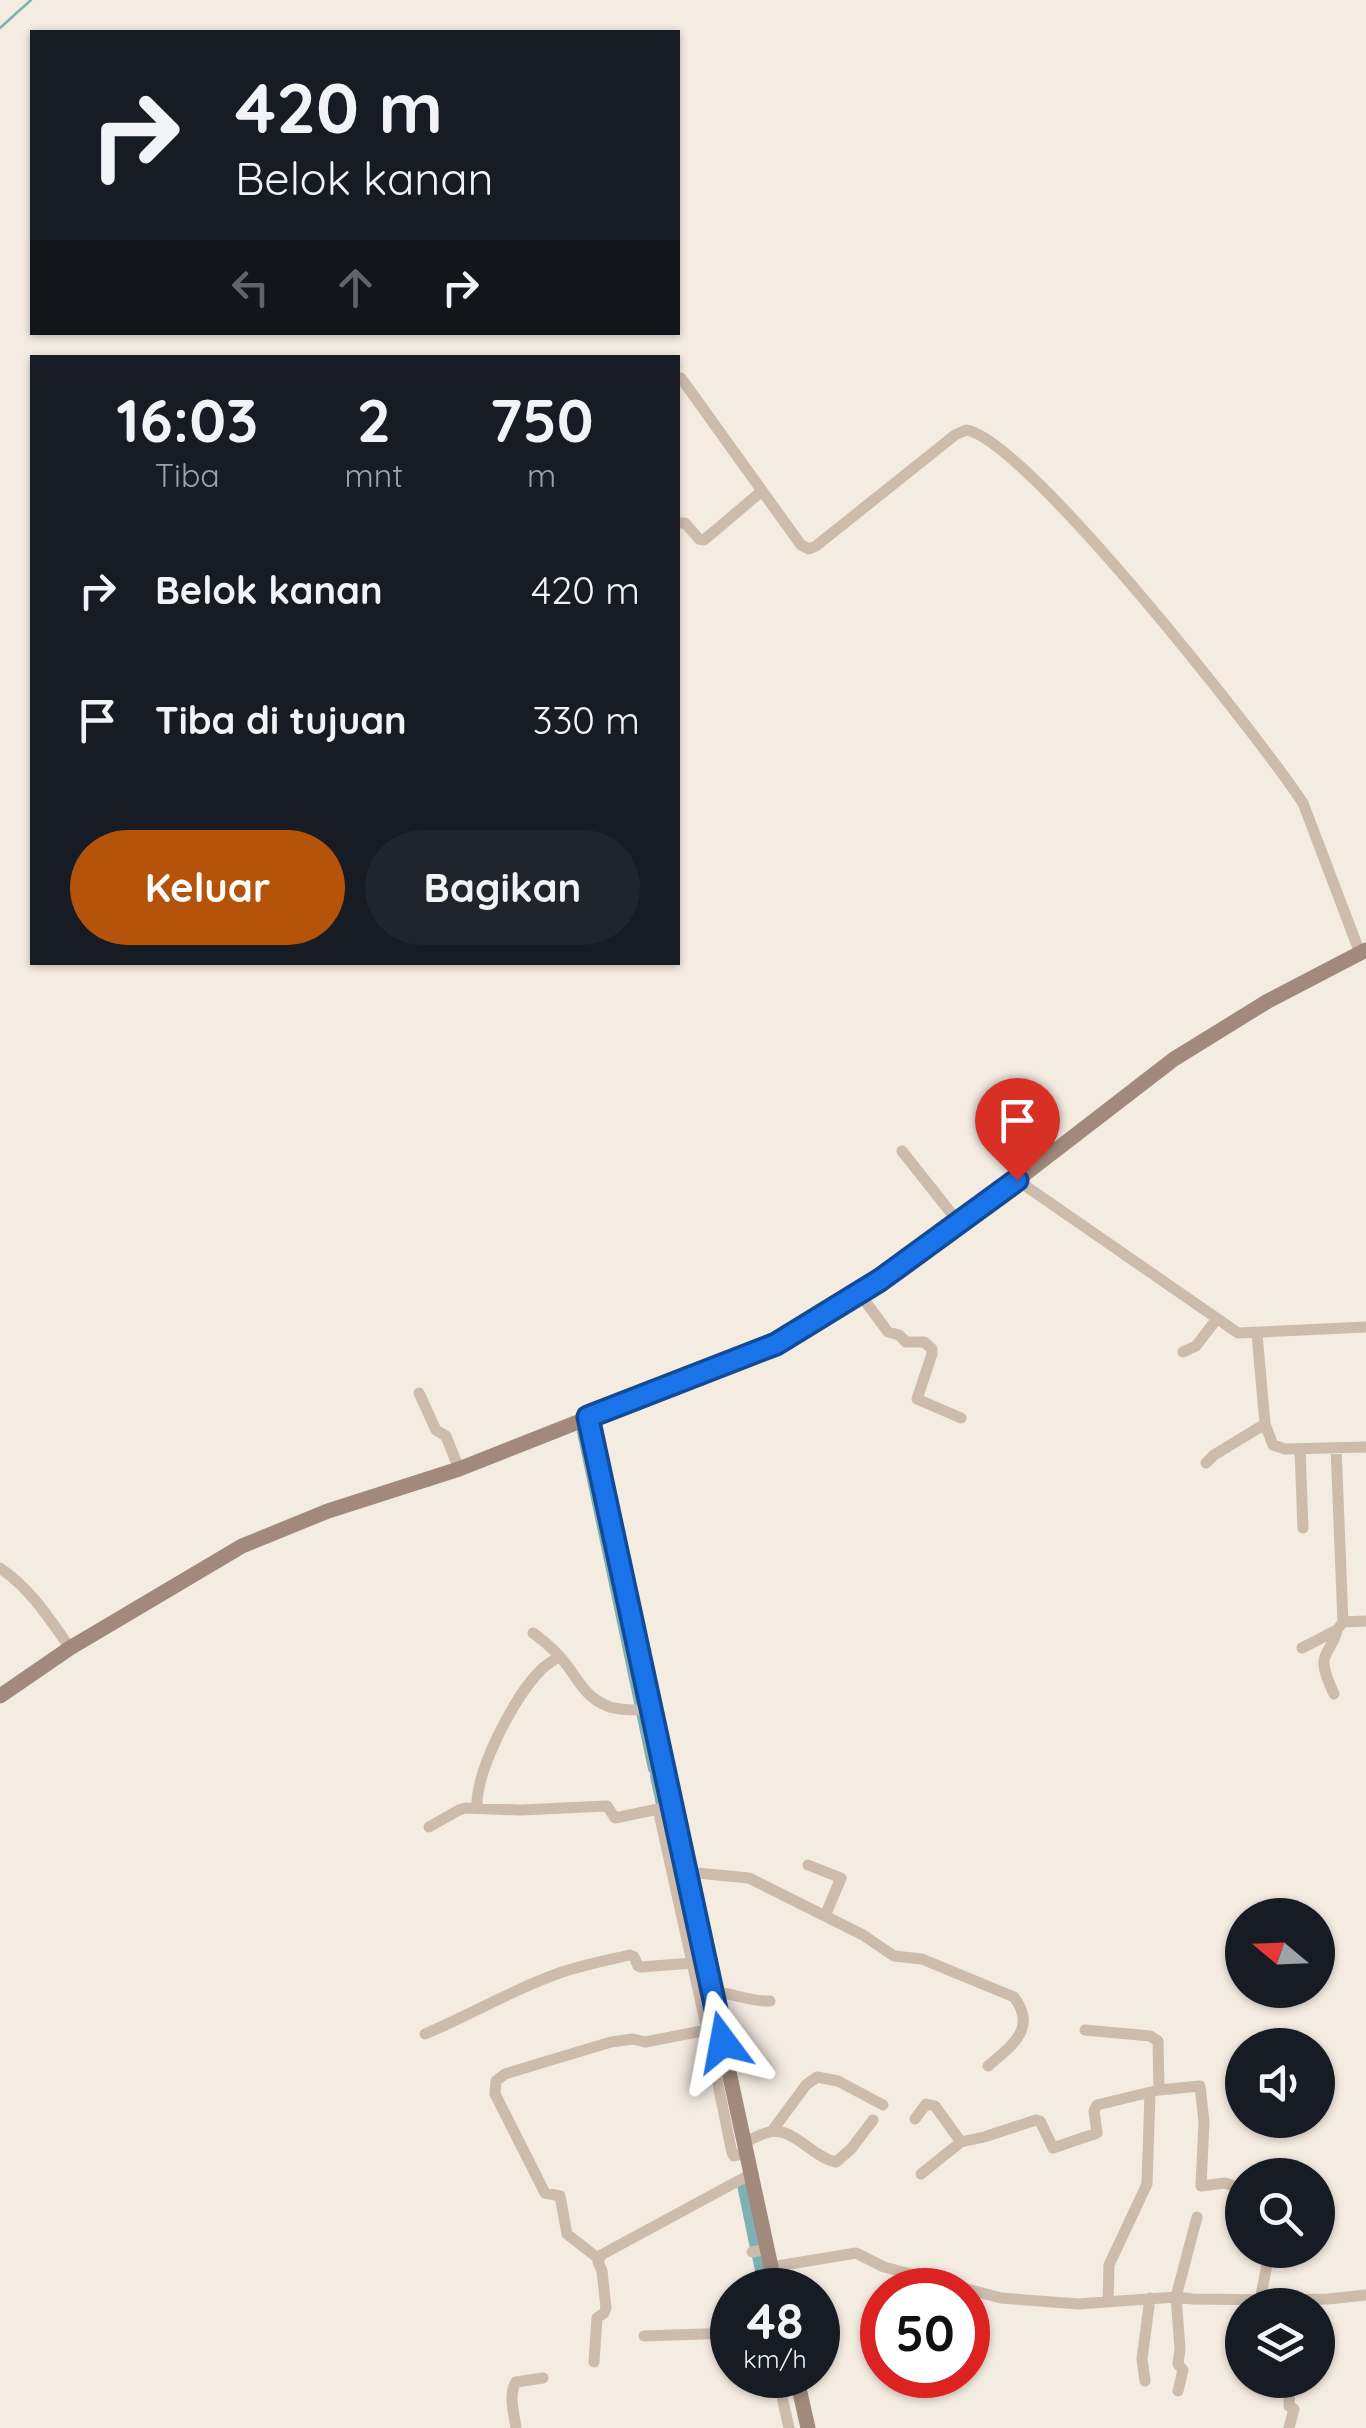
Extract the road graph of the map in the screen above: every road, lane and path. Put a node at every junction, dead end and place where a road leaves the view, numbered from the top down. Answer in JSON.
{"nodes":[{"id":1,"x":681,"y":378,"type":"dead end"},
{"id":2,"x":762,"y":492,"type":"junction"},
{"id":3,"x":680,"y":523,"type":"edge"},
{"id":4,"x":1363,"y":952,"type":"edge"},
{"id":5,"x":902,"y":1152,"type":"dead end"},
{"id":6,"x":1017,"y":1180,"type":"junction"},
{"id":7,"x":959,"y":1223,"type":"junction"},
{"id":8,"x":859,"y":1293,"type":"junction"},
{"id":9,"x":1216,"y":1320,"type":"junction"},
{"id":10,"x":1366,"y":1327,"type":"edge"},
{"id":11,"x":1256,"y":1334,"type":"junction"},
{"id":12,"x":1183,"y":1352,"type":"dead end"},
{"id":13,"x":419,"y":1393,"type":"dead end"},
{"id":14,"x":588,"y":1417,"type":"junction"},
{"id":15,"x":961,"y":1418,"type":"dead end"},
{"id":16,"x":1265,"y":1424,"type":"junction"},
{"id":17,"x":1366,"y":1447,"type":"edge"},
{"id":18,"x":1336,"y":1448,"type":"junction"},
{"id":19,"x":1300,"y":1449,"type":"junction"},
{"id":20,"x":1206,"y":1463,"type":"dead end"},
{"id":21,"x":459,"y":1469,"type":"junction"},
{"id":22,"x":1303,"y":1528,"type":"dead end"},
{"id":23,"x":0,"y":1568,"type":"edge"},
{"id":24,"x":1366,"y":1621,"type":"edge"},
{"id":25,"x":1340,"y":1626,"type":"junction"},
{"id":26,"x":534,"y":1633,"type":"dead end"},
{"id":27,"x":70,"y":1648,"type":"junction"},
{"id":28,"x":1302,"y":1648,"type":"dead end"},
{"id":29,"x":559,"y":1657,"type":"junction"},
{"id":30,"x":1334,"y":1694,"type":"dead end"},
{"id":31,"x":0,"y":1696,"type":"edge"},
{"id":32,"x":644,"y":1710,"type":"junction"},
{"id":33,"x":665,"y":1807,"type":"junction"},
{"id":34,"x":476,"y":1808,"type":"junction"},
{"id":35,"x":429,"y":1827,"type":"dead end"},
{"id":36,"x":808,"y":1865,"type":"dead end"},
{"id":37,"x":686,"y":1872,"type":"junction"},
{"id":38,"x":825,"y":1916,"type":"junction"},
{"id":39,"x":692,"y":1963,"type":"junction"},
{"id":40,"x":770,"y":2002,"type":"dead end"},
{"id":41,"x":710,"y":2003,"type":"junction"},
{"id":42,"x":708,"y":2030,"type":"junction"},
{"id":43,"x":1086,"y":2030,"type":"dead end"},
{"id":44,"x":425,"y":2034,"type":"dead end"},
{"id":45,"x":988,"y":2066,"type":"dead end"},
{"id":46,"x":724,"y":2079,"type":"junction"},
{"id":47,"x":1154,"y":2091,"type":"junction"},
{"id":48,"x":883,"y":2106,"type":"dead end"},
{"id":49,"x":914,"y":2118,"type":"dead end"},
{"id":50,"x":873,"y":2120,"type":"dead end"},
{"id":51,"x":772,"y":2131,"type":"junction"},
{"id":52,"x":961,"y":2142,"type":"junction"},
{"id":53,"x":742,"y":2151,"type":"junction"},
{"id":54,"x":751,"y":2174,"type":"junction"},
{"id":55,"x":922,"y":2174,"type":"dead end"},
{"id":56,"x":1225,"y":2183,"type":"edge"},
{"id":57,"x":1197,"y":2217,"type":"dead end"},
{"id":58,"x":598,"y":2258,"type":"junction"},
{"id":59,"x":771,"y":2267,"type":"joint"},
{"id":60,"x":1366,"y":2295,"type":"edge"},
{"id":61,"x":1176,"y":2296,"type":"junction"},
{"id":62,"x":1150,"y":2298,"type":"junction"},
{"id":63,"x":1335,"y":2298,"type":"edge"},
{"id":64,"x":1225,"y":2299,"type":"edge"},
{"id":65,"x":1108,"y":2302,"type":"junction"},
{"id":66,"x":710,"y":2334,"type":"edge"},
{"id":67,"x":644,"y":2336,"type":"dead end"},
{"id":68,"x":594,"y":2362,"type":"dead end"},
{"id":69,"x":543,"y":2378,"type":"dead end"},
{"id":70,"x":1145,"y":2381,"type":"dead end"},
{"id":71,"x":1178,"y":2391,"type":"dead end"},
{"id":72,"x":782,"y":2398,"type":"edge"},
{"id":73,"x":801,"y":2398,"type":"edge"},
{"id":74,"x":1289,"y":2398,"type":"edge"},
{"id":75,"x":516,"y":2428,"type":"edge"},
{"id":76,"x":789,"y":2428,"type":"edge"},
{"id":77,"x":808,"y":2428,"type":"edge"},
{"id":78,"x":1289,"y":2428,"type":"edge"}],
"edges":[{"from":1,"to":2,"type":"street"},
{"from":2,"to":3,"type":"street"},
{"from":2,"to":4,"type":"street"},
{"from":4,"to":6,"type":"main road"},
{"from":5,"to":7,"type":"street"},
{"from":6,"to":7,"type":"main road"},
{"from":6,"to":9,"type":"street"},
{"from":7,"to":8,"type":"main road"},
{"from":8,"to":14,"type":"main road"},
{"from":8,"to":15,"type":"street"},
{"from":9,"to":11,"type":"street"},
{"from":9,"to":12,"type":"street"},
{"from":10,"to":11,"type":"street"},
{"from":11,"to":16,"type":"street"},
{"from":13,"to":21,"type":"street"},
{"from":14,"to":21,"type":"main road"},
{"from":14,"to":32,"type":"main road"},
{"from":16,"to":19,"type":"street"},
{"from":16,"to":20,"type":"street"},
{"from":17,"to":18,"type":"street"},
{"from":18,"to":19,"type":"street"},
{"from":18,"to":25,"type":"street"},
{"from":19,"to":22,"type":"street"},
{"from":21,"to":27,"type":"main road"},
{"from":23,"to":27,"type":"street"},
{"from":24,"to":25,"type":"street"},
{"from":25,"to":28,"type":"street"},
{"from":25,"to":30,"type":"street"},
{"from":26,"to":29,"type":"street"},
{"from":27,"to":31,"type":"main road"},
{"from":29,"to":32,"type":"street"},
{"from":29,"to":34,"type":"street"},
{"from":32,"to":33,"type":"main road"},
{"from":33,"to":34,"type":"street"},
{"from":33,"to":37,"type":"main road"},
{"from":33,"to":39,"type":"street"},
{"from":34,"to":35,"type":"street"},
{"from":36,"to":38,"type":"street"},
{"from":37,"to":38,"type":"street"},
{"from":37,"to":41,"type":"main road"},
{"from":38,"to":45,"type":"street"},
{"from":39,"to":41,"type":"street"},
{"from":39,"to":44,"type":"street"},
{"from":40,"to":41,"type":"street"},
{"from":41,"to":42,"type":"street"},
{"from":41,"to":46,"type":"main road"},
{"from":42,"to":46,"type":"street"},
{"from":42,"to":58,"type":"street"},
{"from":43,"to":47,"type":"street"},
{"from":46,"to":53,"type":"main road"},
{"from":47,"to":52,"type":"street"},
{"from":47,"to":56,"type":"street"},
{"from":47,"to":65,"type":"street"},
{"from":48,"to":51,"type":"street"},
{"from":49,"to":52,"type":"street"},
{"from":50,"to":51,"type":"street"},
{"from":51,"to":53,"type":"street"},
{"from":52,"to":55,"type":"street"},
{"from":53,"to":54,"type":"main road"},
{"from":54,"to":58,"type":"street"},
{"from":54,"to":59,"type":"main road"},
{"from":57,"to":61,"type":"street"},
{"from":58,"to":68,"type":"street"},
{"from":59,"to":65,"type":"street"},
{"from":60,"to":63,"type":"street"},
{"from":61,"to":62,"type":"street"},
{"from":61,"to":64,"type":"street"},
{"from":61,"to":71,"type":"street"},
{"from":62,"to":65,"type":"street"},
{"from":62,"to":70,"type":"street"},
{"from":66,"to":67,"type":"street"},
{"from":69,"to":75,"type":"street"},
{"from":72,"to":76,"type":"street"},
{"from":73,"to":77,"type":"main road"},
{"from":74,"to":78,"type":"street"}]}
